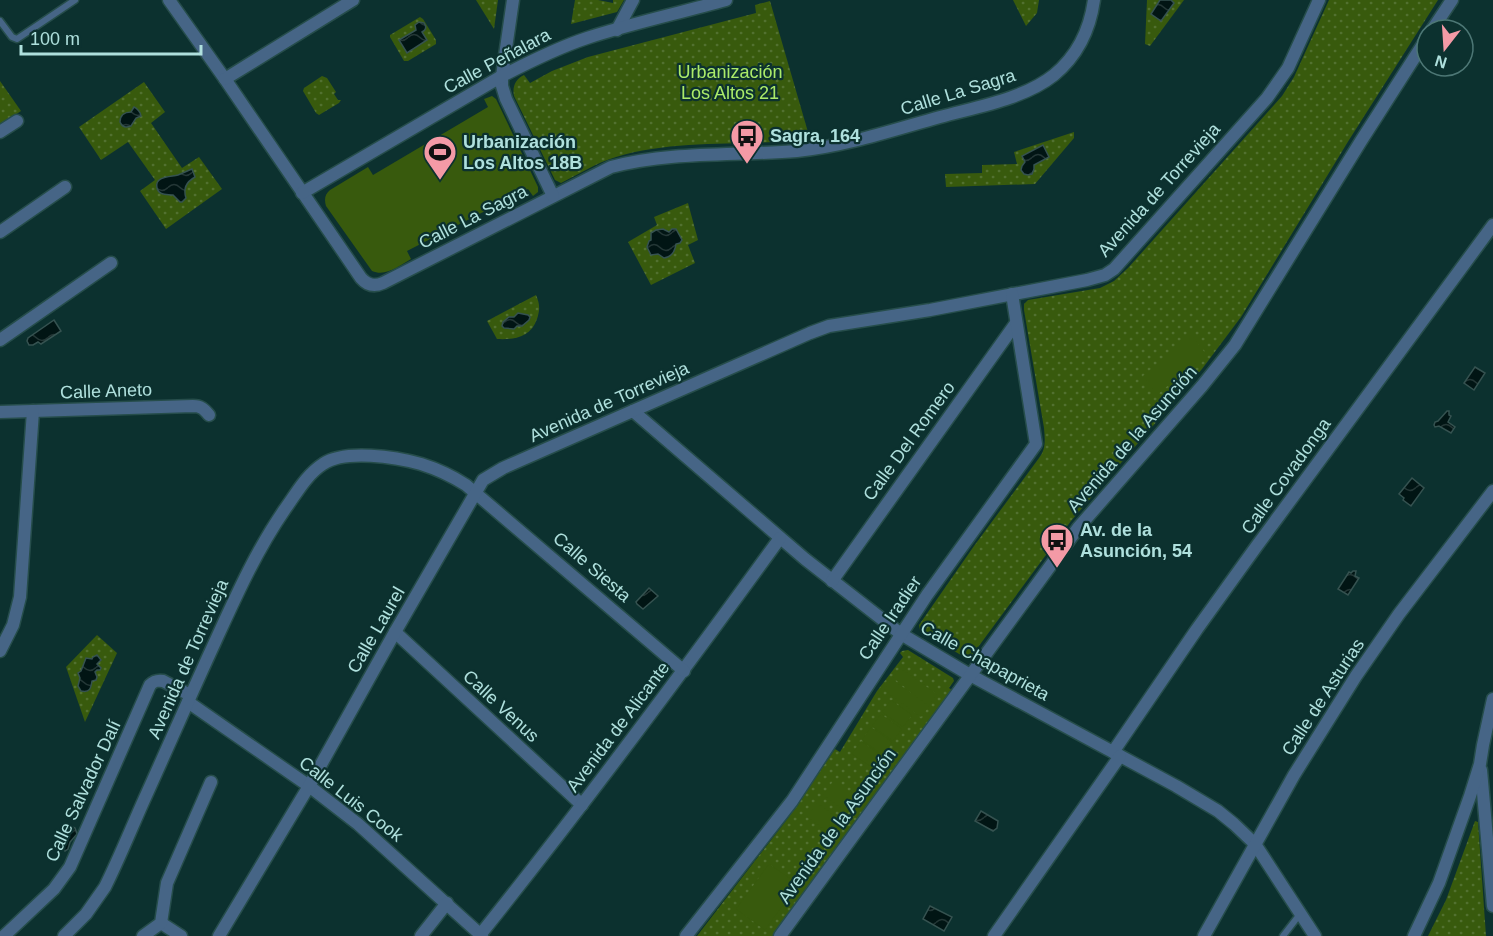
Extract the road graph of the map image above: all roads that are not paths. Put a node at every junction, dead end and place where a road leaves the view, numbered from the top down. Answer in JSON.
{"nodes":[{"id":1,"x":75,"y":0,"type":"edge"},
{"id":2,"x":169,"y":0,"type":"edge"},
{"id":3,"x":353,"y":0,"type":"edge"},
{"id":4,"x":513,"y":0,"type":"edge"},
{"id":5,"x":633,"y":0,"type":"edge"},
{"id":6,"x":726,"y":0,"type":"edge"},
{"id":7,"x":1094,"y":0,"type":"edge"},
{"id":8,"x":1318,"y":0,"type":"edge"},
{"id":9,"x":1452,"y":0,"type":"edge"},
{"id":10,"x":1440,"y":18,"type":"edge"},
{"id":11,"x":0,"y":21,"type":"edge"},
{"id":12,"x":617,"y":30,"type":"junction"},
{"id":13,"x":1415,"y":57,"type":"edge"},
{"id":14,"x":502,"y":75,"type":"junction"},
{"id":15,"x":225,"y":79,"type":"junction"},
{"id":16,"x":17,"y":121,"type":"dead end"},
{"id":17,"x":0,"y":132,"type":"edge"},
{"id":18,"x":65,"y":187,"type":"dead end"},
{"id":19,"x":302,"y":193,"type":"junction"},
{"id":20,"x":553,"y":196,"type":"junction"},
{"id":21,"x":1493,"y":225,"type":"edge"},
{"id":22,"x":0,"y":232,"type":"edge"},
{"id":23,"x":111,"y":264,"type":"dead end"},
{"id":24,"x":1012,"y":294,"type":"junction"},
{"id":25,"x":1016,"y":323,"type":"junction"},
{"id":26,"x":0,"y":340,"type":"edge"},
{"id":27,"x":33,"y":411,"type":"junction"},
{"id":28,"x":633,"y":411,"type":"junction"},
{"id":29,"x":0,"y":412,"type":"edge"},
{"id":30,"x":209,"y":415,"type":"dead end"},
{"id":31,"x":476,"y":491,"type":"junction"},
{"id":32,"x":1493,"y":491,"type":"edge"},
{"id":33,"x":780,"y":538,"type":"junction"},
{"id":34,"x":831,"y":581,"type":"junction"},
{"id":35,"x":395,"y":632,"type":"junction"},
{"id":36,"x":901,"y":634,"type":"junction"},
{"id":37,"x":0,"y":651,"type":"edge"},
{"id":38,"x":684,"y":671,"type":"junction"},
{"id":39,"x":970,"y":675,"type":"junction"},
{"id":40,"x":189,"y":699,"type":"junction"},
{"id":41,"x":1493,"y":699,"type":"edge"},
{"id":42,"x":1117,"y":754,"type":"junction"},
{"id":43,"x":1480,"y":764,"type":"junction"},
{"id":44,"x":211,"y":782,"type":"dead end"},
{"id":45,"x":309,"y":786,"type":"junction"},
{"id":46,"x":582,"y":805,"type":"junction"},
{"id":47,"x":1255,"y":844,"type":"junction"},
{"id":48,"x":447,"y":903,"type":"junction"},
{"id":49,"x":1493,"y":906,"type":"edge"},
{"id":50,"x":1300,"y":914,"type":"junction"},
{"id":51,"x":160,"y":923,"type":"junction"},
{"id":52,"x":481,"y":935,"type":"edge"},
{"id":53,"x":4,"y":936,"type":"edge"},
{"id":54,"x":64,"y":936,"type":"edge"},
{"id":55,"x":143,"y":936,"type":"edge"},
{"id":56,"x":182,"y":936,"type":"edge"},
{"id":57,"x":219,"y":936,"type":"edge"},
{"id":58,"x":421,"y":936,"type":"edge"},
{"id":59,"x":686,"y":936,"type":"edge"},
{"id":60,"x":780,"y":936,"type":"edge"},
{"id":61,"x":994,"y":936,"type":"edge"},
{"id":62,"x":1204,"y":936,"type":"edge"},
{"id":63,"x":1283,"y":936,"type":"edge"},
{"id":64,"x":1315,"y":936,"type":"edge"},
{"id":65,"x":1414,"y":936,"type":"edge"}],
"edges":[{"from":1,"to":11,"type":"lane"},
{"from":2,"to":15,"type":"street","name":"Calle La Sagra"},
{"from":3,"to":15,"type":"street"},
{"from":4,"to":14,"type":"street"},
{"from":5,"to":12,"type":"street"},
{"from":6,"to":12,"type":"street","name":"Calle Peñalara"},
{"from":7,"to":20,"type":"street","name":"Calle La Sagra"},
{"from":8,"to":24,"type":"street","name":"Avenida de Torrevieja"},
{"from":9,"to":10,"type":"street"},
{"from":12,"to":14,"type":"street","name":"Calle Peñalara"},
{"from":13,"to":39,"type":"street","name":"Avenida de la Asunción"},
{"from":14,"to":19,"type":"street","name":"Calle Peñalara"},
{"from":14,"to":20,"type":"street"},
{"from":15,"to":19,"type":"street","name":"Calle La Sagra"},
{"from":16,"to":17,"type":"street"},
{"from":18,"to":22,"type":"street"},
{"from":19,"to":20,"type":"street","name":"Calle La Sagra"},
{"from":21,"to":42,"type":"street","name":"Calle Covadonga"},
{"from":23,"to":26,"type":"street"},
{"from":24,"to":25,"type":"street","name":"Calle Iradier"},
{"from":24,"to":28,"type":"street","name":"Avenida de Torrevieja"},
{"from":25,"to":34,"type":"street","name":"Calle Del Romero"},
{"from":25,"to":36,"type":"street","name":"Calle Iradier"},
{"from":27,"to":29,"type":"street","name":"Calle Aneto"},
{"from":27,"to":30,"type":"street","name":"Calle Aneto"},
{"from":27,"to":37,"type":"street"},
{"from":28,"to":31,"type":"street","name":"Avenida de Torrevieja"},
{"from":28,"to":33,"type":"street","name":"Calle Chapaprieta"},
{"from":31,"to":35,"type":"street","name":"Calle Laurel"},
{"from":31,"to":38,"type":"street","name":"Calle Siesta"},
{"from":31,"to":40,"type":"street","name":"Avenida de Torrevieja"},
{"from":32,"to":47,"type":"street","name":"Calle de Asturias"},
{"from":33,"to":34,"type":"street","name":"Calle Chapaprieta"},
{"from":33,"to":38,"type":"street","name":"Avenida de Alicante"},
{"from":34,"to":36,"type":"street","name":"Calle Chapaprieta"},
{"from":35,"to":45,"type":"street","name":"Calle Laurel"},
{"from":35,"to":46,"type":"street","name":"Calle Venus"},
{"from":36,"to":39,"type":"street","name":"Calle Chapaprieta"},
{"from":36,"to":59,"type":"street","name":"Calle Iradier"},
{"from":38,"to":46,"type":"street","name":"Avenida de Alicante"},
{"from":39,"to":42,"type":"street","name":"Calle Chapaprieta"},
{"from":39,"to":60,"type":"street","name":"Avenida de la Asunción"},
{"from":40,"to":45,"type":"street","name":"Calle Luis Cook"},
{"from":40,"to":53,"type":"street","name":"Calle Salvador Dalí"},
{"from":40,"to":54,"type":"street","name":"Avenida de Torrevieja"},
{"from":41,"to":43,"type":"street"},
{"from":42,"to":47,"type":"street","name":"Calle Chapaprieta"},
{"from":42,"to":61,"type":"street","name":"Calle Covadonga"},
{"from":43,"to":49,"type":"street"},
{"from":43,"to":65,"type":"street"},
{"from":44,"to":51,"type":"street"},
{"from":45,"to":48,"type":"street","name":"Calle Luis Cook"},
{"from":45,"to":57,"type":"street","name":"Calle Laurel"},
{"from":46,"to":52,"type":"street","name":"Avenida de Alicante"},
{"from":47,"to":50,"type":"street","name":"Calle Chapaprieta"},
{"from":47,"to":62,"type":"street","name":"Calle de Asturias"},
{"from":48,"to":52,"type":"street","name":"Calle Luis Cook"},
{"from":48,"to":58,"type":"street"},
{"from":50,"to":63,"type":"lane"},
{"from":50,"to":64,"type":"street","name":"Calle Chapaprieta"},
{"from":51,"to":55,"type":"street"},
{"from":51,"to":56,"type":"street"}]}
